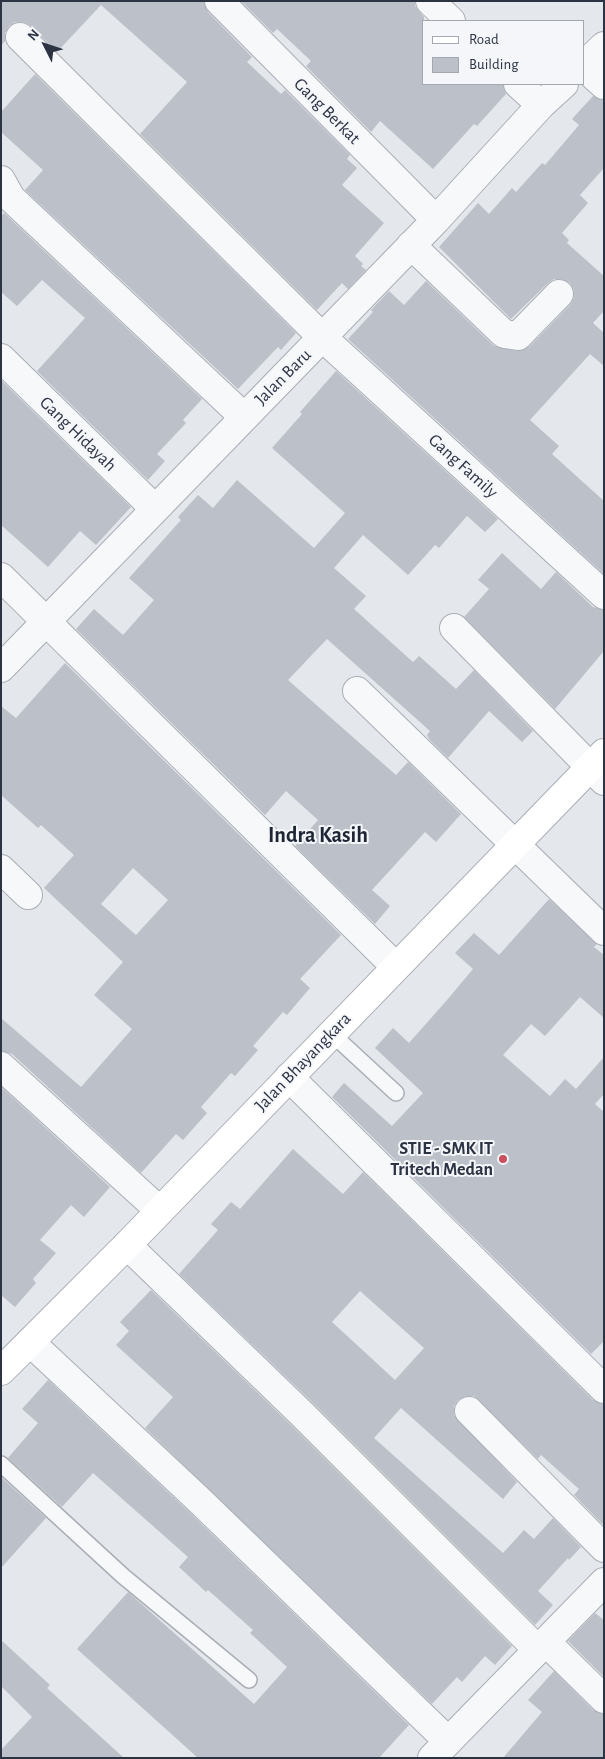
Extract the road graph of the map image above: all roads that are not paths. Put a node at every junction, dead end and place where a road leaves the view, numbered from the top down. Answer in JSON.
{"nodes":[{"id":1,"x":219,"y":1,"type":"edge"},
{"id":2,"x":430,"y":1,"type":"edge"},
{"id":3,"x":450,"y":20,"type":"edge"},
{"id":4,"x":20,"y":37,"type":"dead end"},
{"id":5,"x":604,"y":46,"type":"edge"},
{"id":6,"x":585,"y":65,"type":"edge"},
{"id":7,"x":585,"y":67,"type":"edge"},
{"id":8,"x":519,"y":85,"type":"edge"},
{"id":9,"x":563,"y":85,"type":"edge"},
{"id":10,"x":604,"y":85,"type":"edge"},
{"id":11,"x":541,"y":105,"type":"junction"},
{"id":12,"x":1,"y":180,"type":"edge"},
{"id":13,"x":436,"y":220,"type":"junction"},
{"id":14,"x":411,"y":245,"type":"junction"},
{"id":15,"x":559,"y":294,"type":"dead end"},
{"id":16,"x":322,"y":337,"type":"junction"},
{"id":17,"x":1,"y":358,"type":"edge"},
{"id":18,"x":244,"y":416,"type":"junction"},
{"id":19,"x":155,"y":509,"type":"junction"},
{"id":20,"x":1,"y":577,"type":"edge"},
{"id":21,"x":604,"y":594,"type":"edge"},
{"id":22,"x":48,"y":622,"type":"junction"},
{"id":23,"x":454,"y":628,"type":"dead end"},
{"id":24,"x":1,"y":668,"type":"edge"},
{"id":25,"x":356,"y":692,"type":"dead end"},
{"id":26,"x":599,"y":767,"type":"edge"},
{"id":27,"x":514,"y":844,"type":"junction"},
{"id":28,"x":1,"y":869,"type":"edge"},
{"id":29,"x":28,"y":895,"type":"dead end"},
{"id":30,"x":604,"y":931,"type":"edge"},
{"id":31,"x":395,"y":966,"type":"junction"},
{"id":32,"x":331,"y":1033,"type":"junction"},
{"id":33,"x":1,"y":1066,"type":"edge"},
{"id":34,"x":289,"y":1077,"type":"junction"},
{"id":35,"x":396,"y":1094,"type":"dead end"},
{"id":36,"x":158,"y":1210,"type":"junction"},
{"id":37,"x":127,"y":1245,"type":"junction"},
{"id":38,"x":30,"y":1342,"type":"junction"},
{"id":39,"x":1,"y":1371,"type":"edge"},
{"id":40,"x":604,"y":1389,"type":"edge"},
{"id":41,"x":468,"y":1411,"type":"dead end"},
{"id":42,"x":1,"y":1464,"type":"edge"},
{"id":43,"x":604,"y":1548,"type":"edge"},
{"id":44,"x":604,"y":1582,"type":"edge"},
{"id":45,"x":542,"y":1646,"type":"junction"},
{"id":46,"x":249,"y":1680,"type":"dead end"},
{"id":47,"x":604,"y":1699,"type":"edge"},
{"id":48,"x":440,"y":1750,"type":"edge"}],
"edges":[{"from":1,"to":13,"type":"street","name":"Gang Berkat"},
{"from":2,"to":3,"type":"street"},
{"from":4,"to":16,"type":"street","name":"Gang Family"},
{"from":5,"to":6,"type":"street"},
{"from":7,"to":10,"type":"street"},
{"from":8,"to":11,"type":"street"},
{"from":9,"to":11,"type":"street","name":"Jalan Baru"},
{"from":11,"to":13,"type":"street","name":"Jalan Baru"},
{"from":12,"to":18,"type":"street"},
{"from":13,"to":14,"type":"street","name":"Jalan Baru"},
{"from":14,"to":15,"type":"street"},
{"from":14,"to":16,"type":"street","name":"Jalan Baru"},
{"from":16,"to":18,"type":"street","name":"Jalan Baru"},
{"from":16,"to":21,"type":"street","name":"Gang Family"},
{"from":17,"to":19,"type":"street","name":"Gang Hidayah"},
{"from":18,"to":19,"type":"street","name":"Jalan Baru"},
{"from":19,"to":22,"type":"street","name":"Jalan Baru"},
{"from":20,"to":22,"type":"street"},
{"from":22,"to":24,"type":"street","name":"Jalan Baru"},
{"from":22,"to":31,"type":"street"},
{"from":23,"to":26,"type":"street"},
{"from":25,"to":27,"type":"street"},
{"from":26,"to":27,"type":"main road","name":"Jalan Bhayangkara"},
{"from":27,"to":30,"type":"street"},
{"from":27,"to":31,"type":"main road","name":"Jalan Bhayangkara"},
{"from":28,"to":29,"type":"street"},
{"from":31,"to":32,"type":"main road","name":"Jalan Bhayangkara"},
{"from":32,"to":34,"type":"main road","name":"Jalan Bhayangkara"},
{"from":32,"to":35,"type":"lane"},
{"from":33,"to":36,"type":"street"},
{"from":34,"to":36,"type":"main road","name":"Jalan Bhayangkara"},
{"from":34,"to":40,"type":"street"},
{"from":36,"to":37,"type":"main road","name":"Jalan Bhayangkara"},
{"from":37,"to":38,"type":"main road","name":"Jalan Bhayangkara"},
{"from":37,"to":45,"type":"street"},
{"from":38,"to":39,"type":"main road","name":"Jalan Bhayangkara"},
{"from":38,"to":48,"type":"street"},
{"from":41,"to":43,"type":"street"},
{"from":42,"to":46,"type":"lane"},
{"from":44,"to":45,"type":"street"},
{"from":45,"to":47,"type":"street"},
{"from":45,"to":48,"type":"street"}]}
